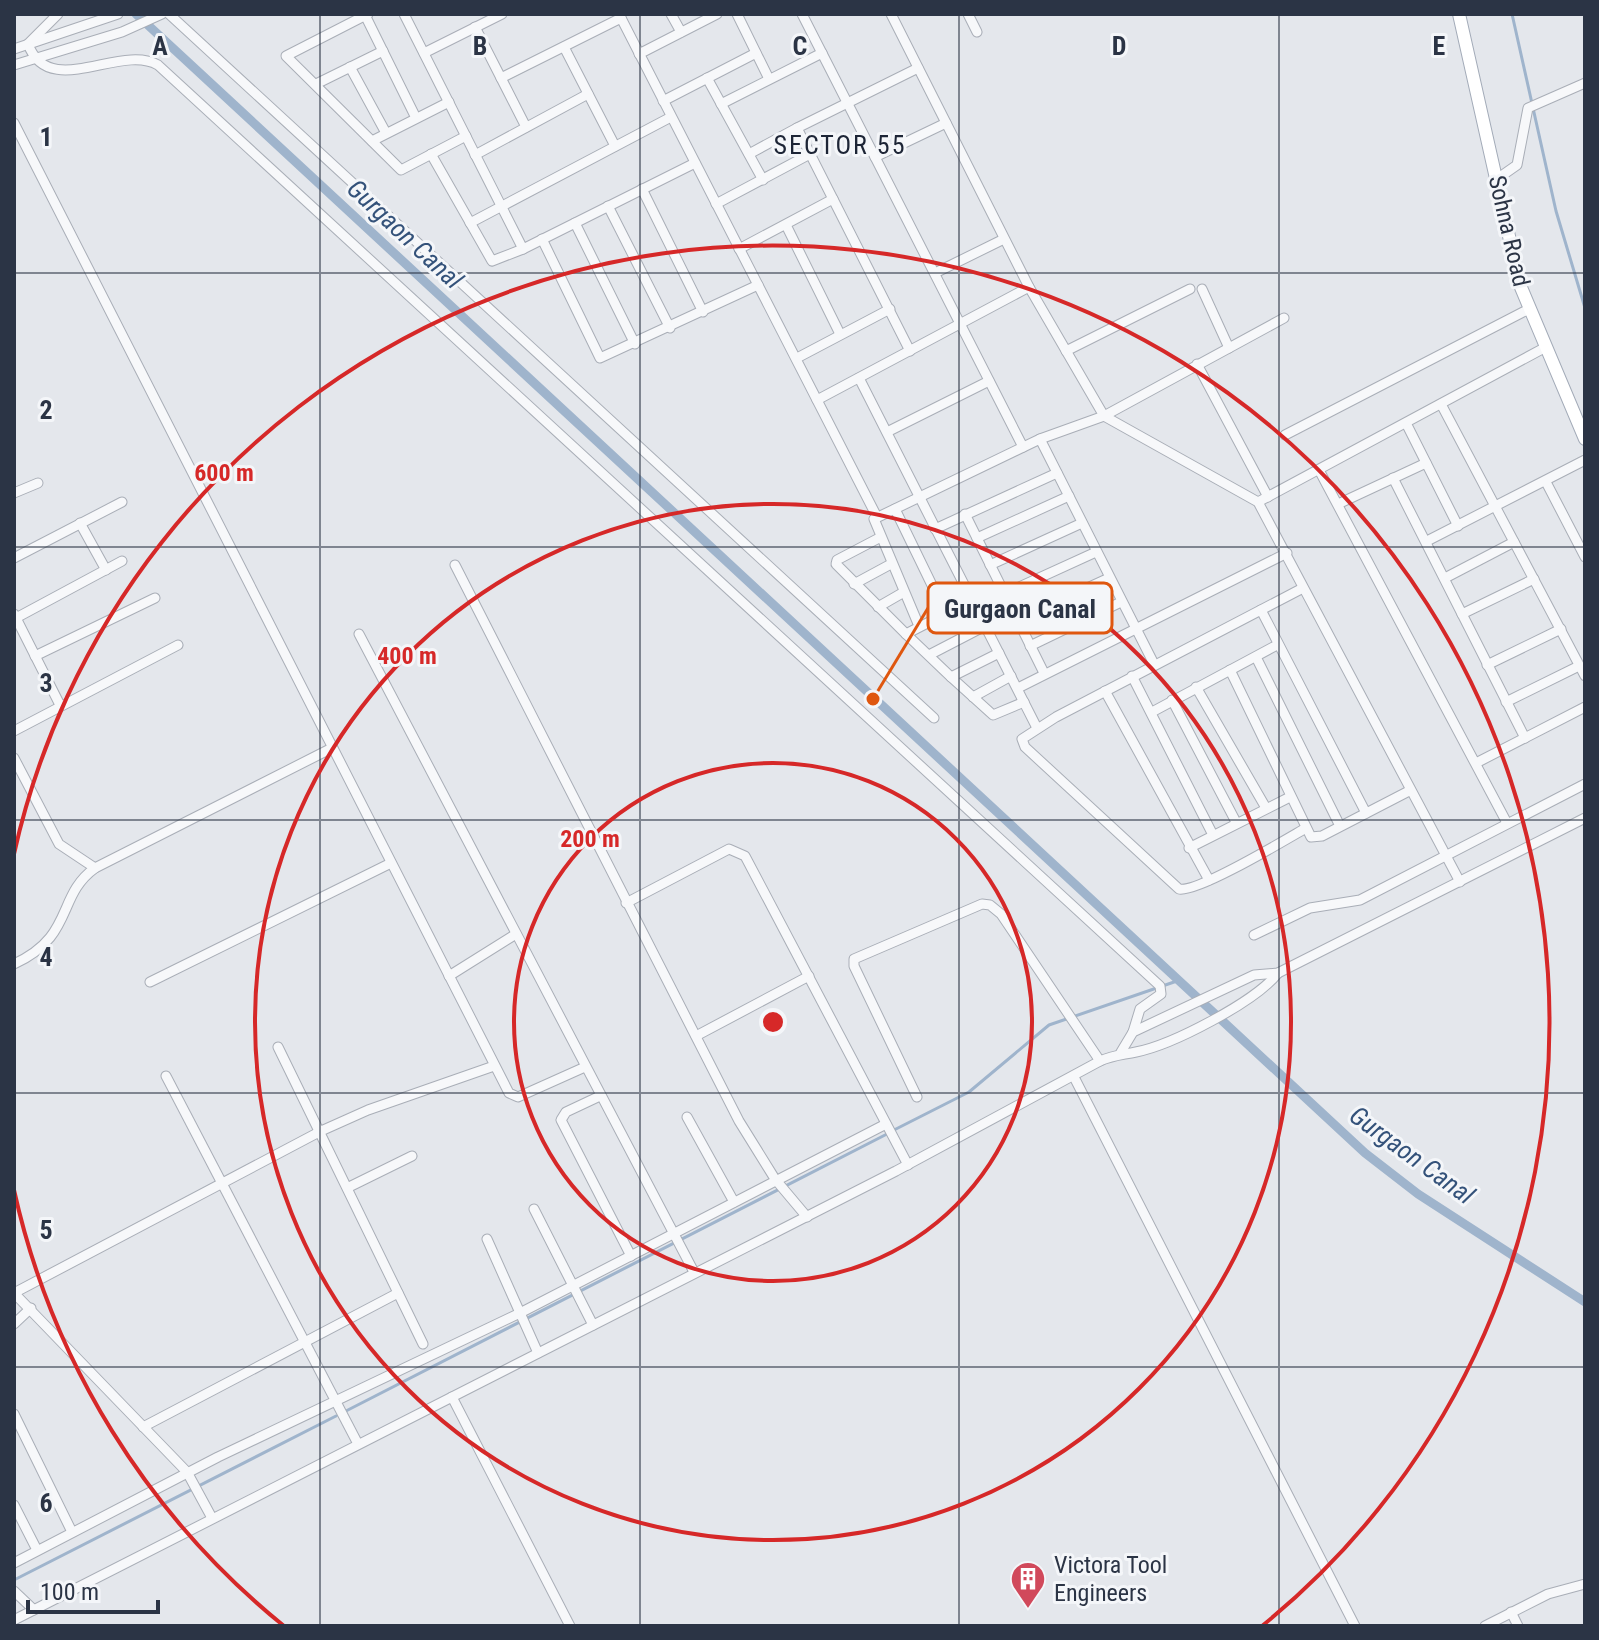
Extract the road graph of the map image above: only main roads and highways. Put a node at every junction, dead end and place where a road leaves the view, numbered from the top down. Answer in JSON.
{"nodes":[{"id":1,"x":1459,"y":14,"type":"edge"},
{"id":2,"x":1584,"y":435,"type":"edge"}],
"edges":[{"from":1,"to":2,"type":"main road","name":"Sohna Road"}]}
